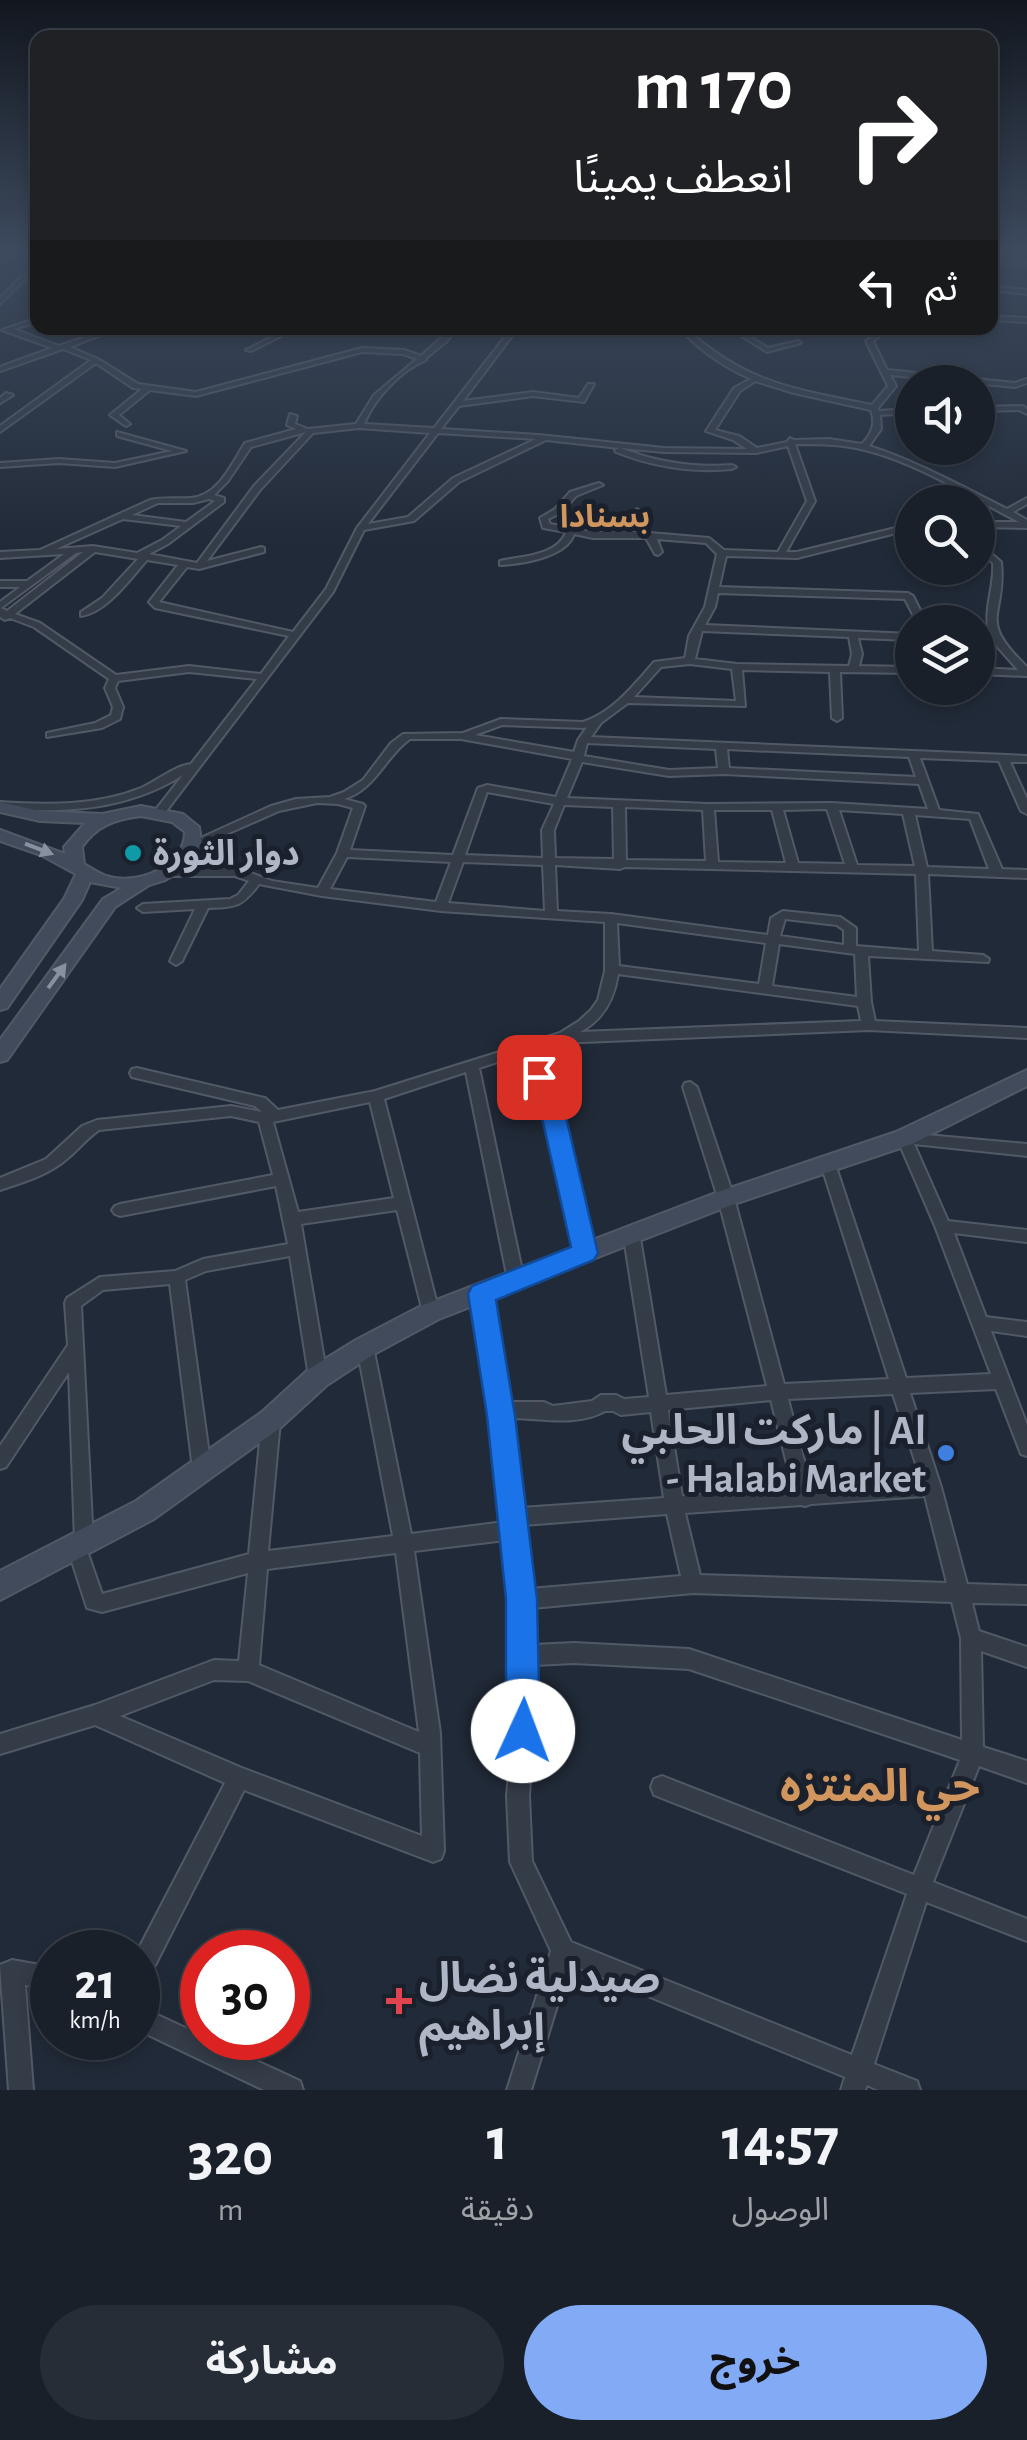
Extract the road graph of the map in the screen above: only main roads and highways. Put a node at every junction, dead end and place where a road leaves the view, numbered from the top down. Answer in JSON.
{"nodes":[{"id":1,"x":0,"y":806,"type":"edge"},
{"id":2,"x":104,"y":819,"type":"junction"},
{"id":3,"x":0,"y":835,"type":"edge"},
{"id":4,"x":80,"y":870,"type":"junction"},
{"id":5,"x":152,"y":879,"type":"junction"},
{"id":6,"x":0,"y":1003,"type":"edge"},
{"id":7,"x":0,"y":1055,"type":"edge"},
{"id":8,"x":1027,"y":1077,"type":"edge"},
{"id":9,"x":0,"y":1586,"type":"edge"}],
"edges":[{"from":1,"to":2,"type":"main road"},
{"from":2,"to":4,"type":"main road"},
{"from":2,"to":5,"type":"main road"},
{"from":3,"to":4,"type":"main road","one_way":true},
{"from":4,"to":5,"type":"main road"},
{"from":4,"to":6,"type":"main road"},
{"from":7,"to":5,"type":"main road","one_way":true},
{"from":8,"to":9,"type":"main road"}]}
